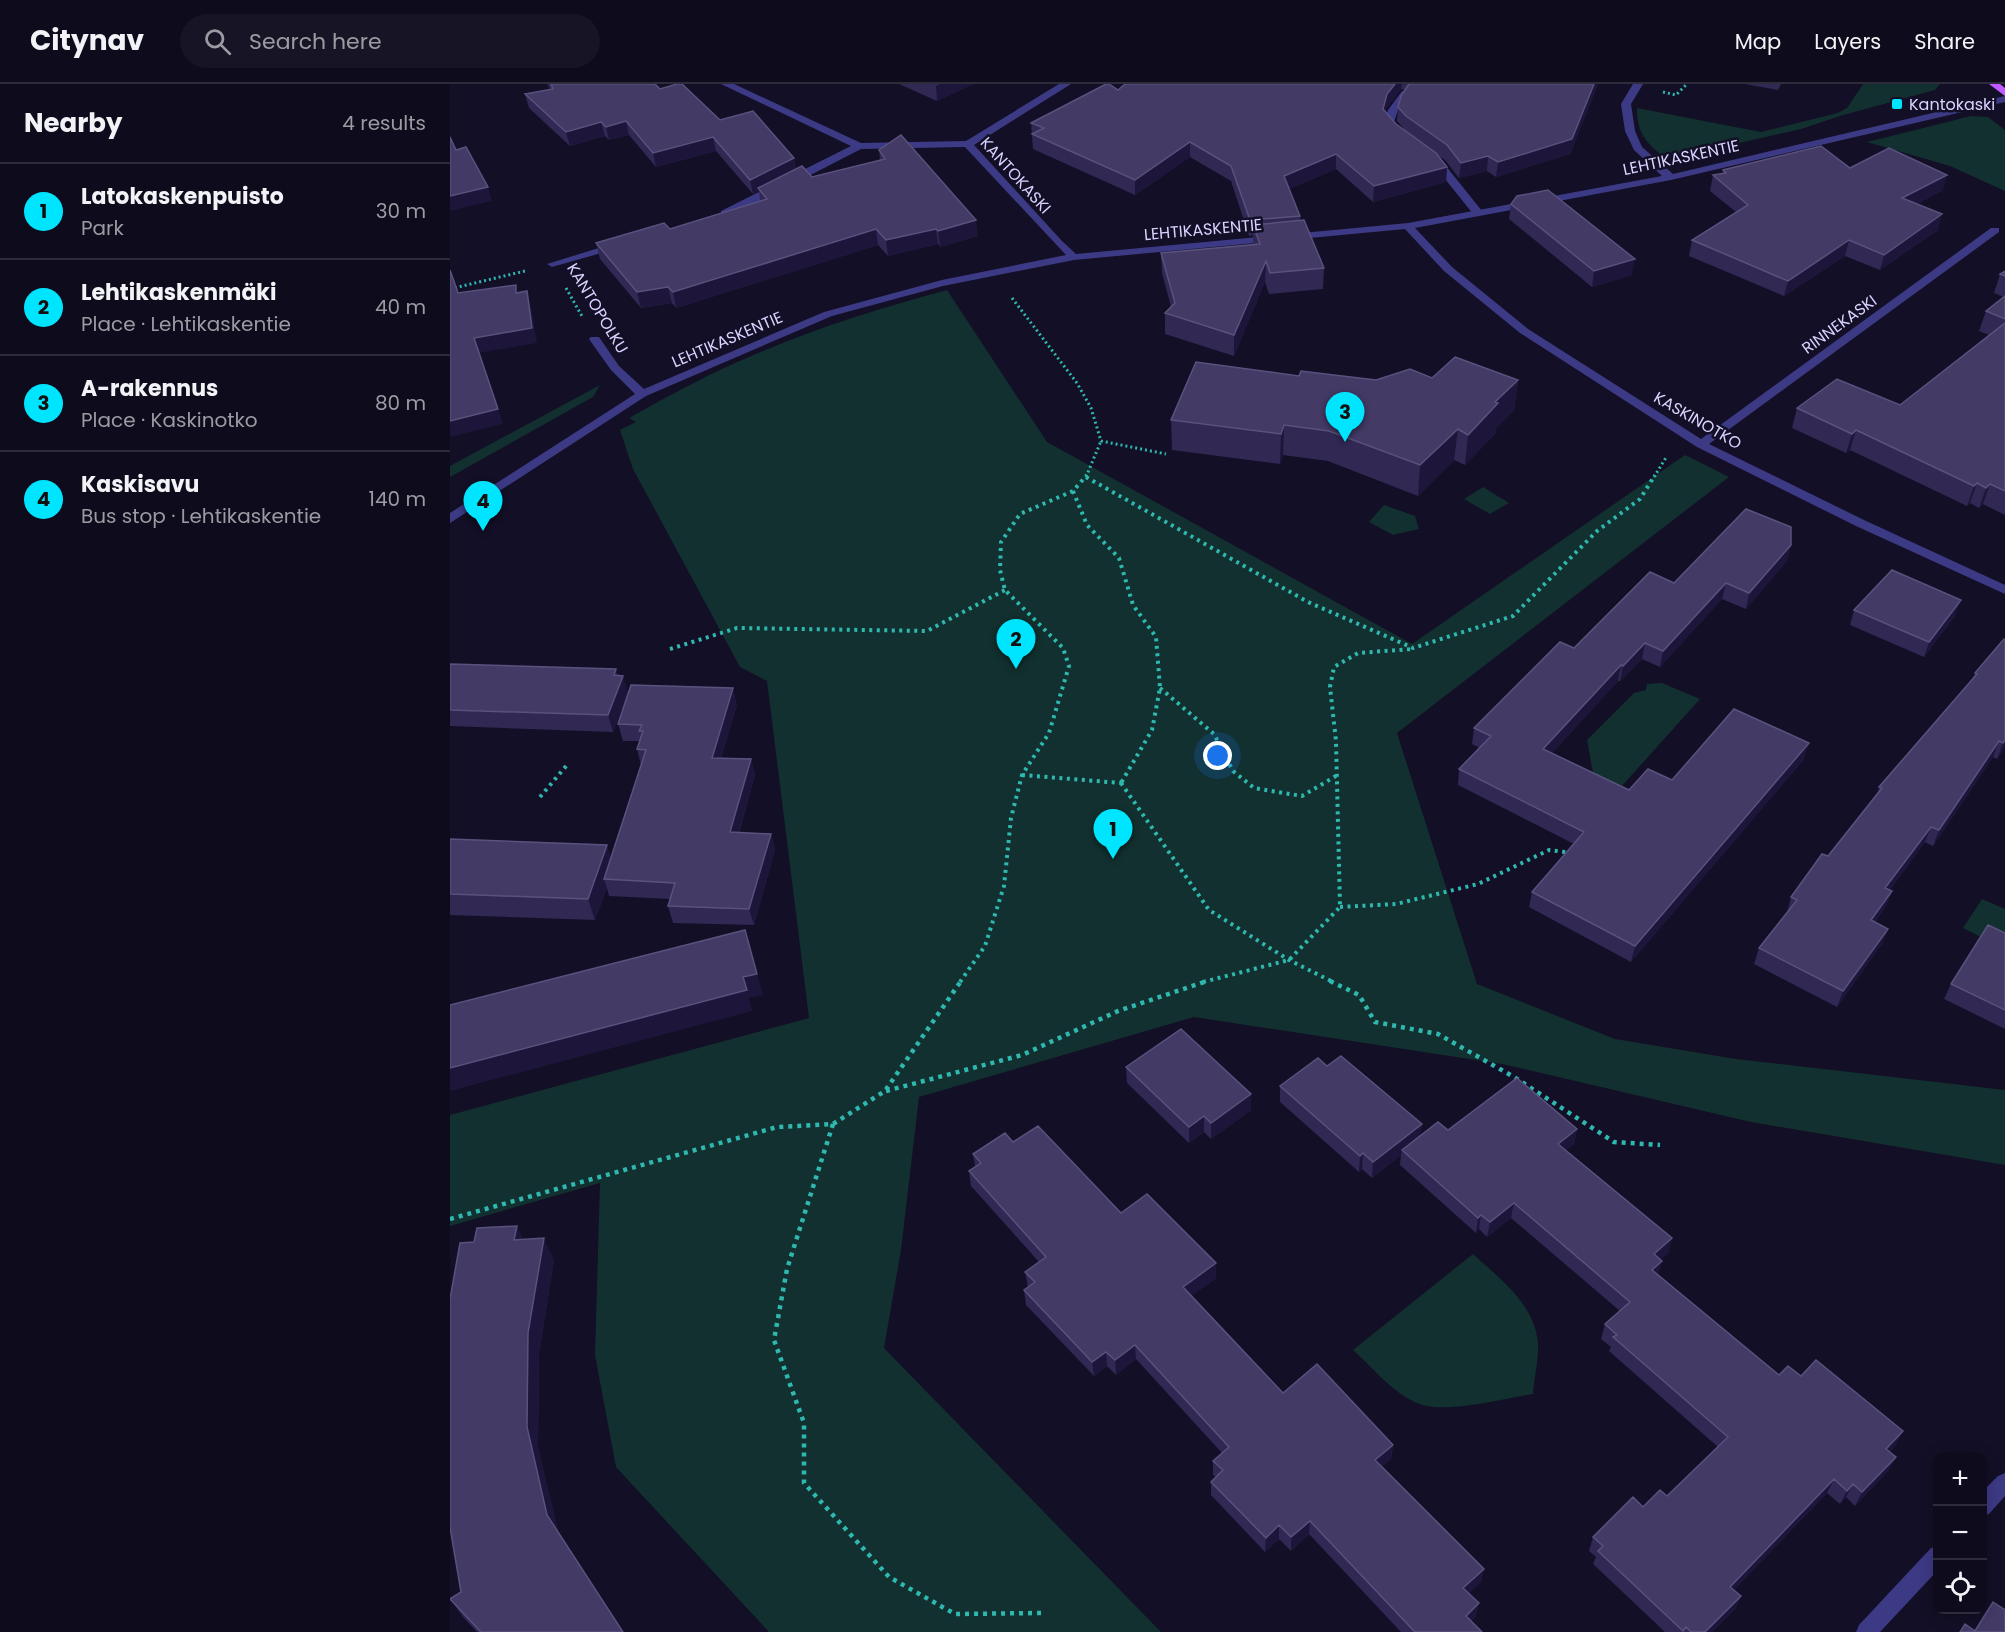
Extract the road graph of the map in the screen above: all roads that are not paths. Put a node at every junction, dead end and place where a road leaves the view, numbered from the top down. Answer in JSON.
{"nodes":[{"id":1,"x":726,"y":84,"type":"edge"},
{"id":2,"x":1066,"y":84,"type":"edge"},
{"id":3,"x":1638,"y":84,"type":"edge"},
{"id":4,"x":1994,"y":84,"type":"edge"},
{"id":5,"x":1405,"y":93,"type":"edge"},
{"id":6,"x":2005,"y":93,"type":"edge"},
{"id":7,"x":2005,"y":99,"type":"edge"},
{"id":8,"x":1406,"y":139,"type":"edge"},
{"id":9,"x":968,"y":144,"type":"junction"},
{"id":10,"x":859,"y":146,"type":"junction"},
{"id":11,"x":1426,"y":151,"type":"edge"},
{"id":12,"x":1671,"y":177,"type":"junction"},
{"id":13,"x":1478,"y":213,"type":"junction"},
{"id":14,"x":714,"y":217,"type":"edge"},
{"id":15,"x":1408,"y":226,"type":"junction"},
{"id":16,"x":1995,"y":230,"type":"dead end"},
{"id":17,"x":629,"y":242,"type":"edge"},
{"id":18,"x":1074,"y":257,"type":"junction"},
{"id":19,"x":552,"y":264,"type":"road end"},
{"id":20,"x":595,"y":339,"type":"road end"},
{"id":21,"x":642,"y":394,"type":"junction"},
{"id":22,"x":1701,"y":444,"type":"junction"},
{"id":23,"x":450,"y":519,"type":"edge"},
{"id":24,"x":2005,"y":590,"type":"edge"},
{"id":25,"x":2005,"y":1482,"type":"edge"},
{"id":26,"x":1984,"y":1506,"type":"edge"},
{"id":27,"x":1933,"y":1560,"type":"edge"},
{"id":28,"x":1866,"y":1632,"type":"edge"}],
"edges":[{"from":1,"to":10,"type":"street"},
{"from":2,"to":9,"type":"street","name":"KANTOKASKI"},
{"from":3,"to":12,"type":"street"},
{"from":4,"to":6,"type":"main road"},
{"from":5,"to":8,"type":"street"},
{"from":7,"to":12,"type":"street","name":"LEHTIKASKENTIE"},
{"from":9,"to":10,"type":"street"},
{"from":9,"to":18,"type":"street","name":"KANTOKASKI"},
{"from":10,"to":14,"type":"street"},
{"from":11,"to":13,"type":"street"},
{"from":12,"to":13,"type":"street","name":"LEHTIKASKENTIE"},
{"from":13,"to":15,"type":"street","name":"LEHTIKASKENTIE"},
{"from":15,"to":18,"type":"street","name":"LEHTIKASKENTIE"},
{"from":15,"to":22,"type":"street","name":"KASKINOTKO"},
{"from":16,"to":22,"type":"street","name":"RINNEKASKI"},
{"from":17,"to":19,"type":"street"},
{"from":18,"to":21,"type":"street","name":"LEHTIKASKENTIE"},
{"from":20,"to":21,"type":"street","name":"KANTOPOLKU"},
{"from":21,"to":23,"type":"street","name":"LEHTIKASKENTIE"},
{"from":22,"to":24,"type":"street","name":"KASKINOTKO"},
{"from":25,"to":26,"type":"street"},
{"from":27,"to":28,"type":"street"}]}
